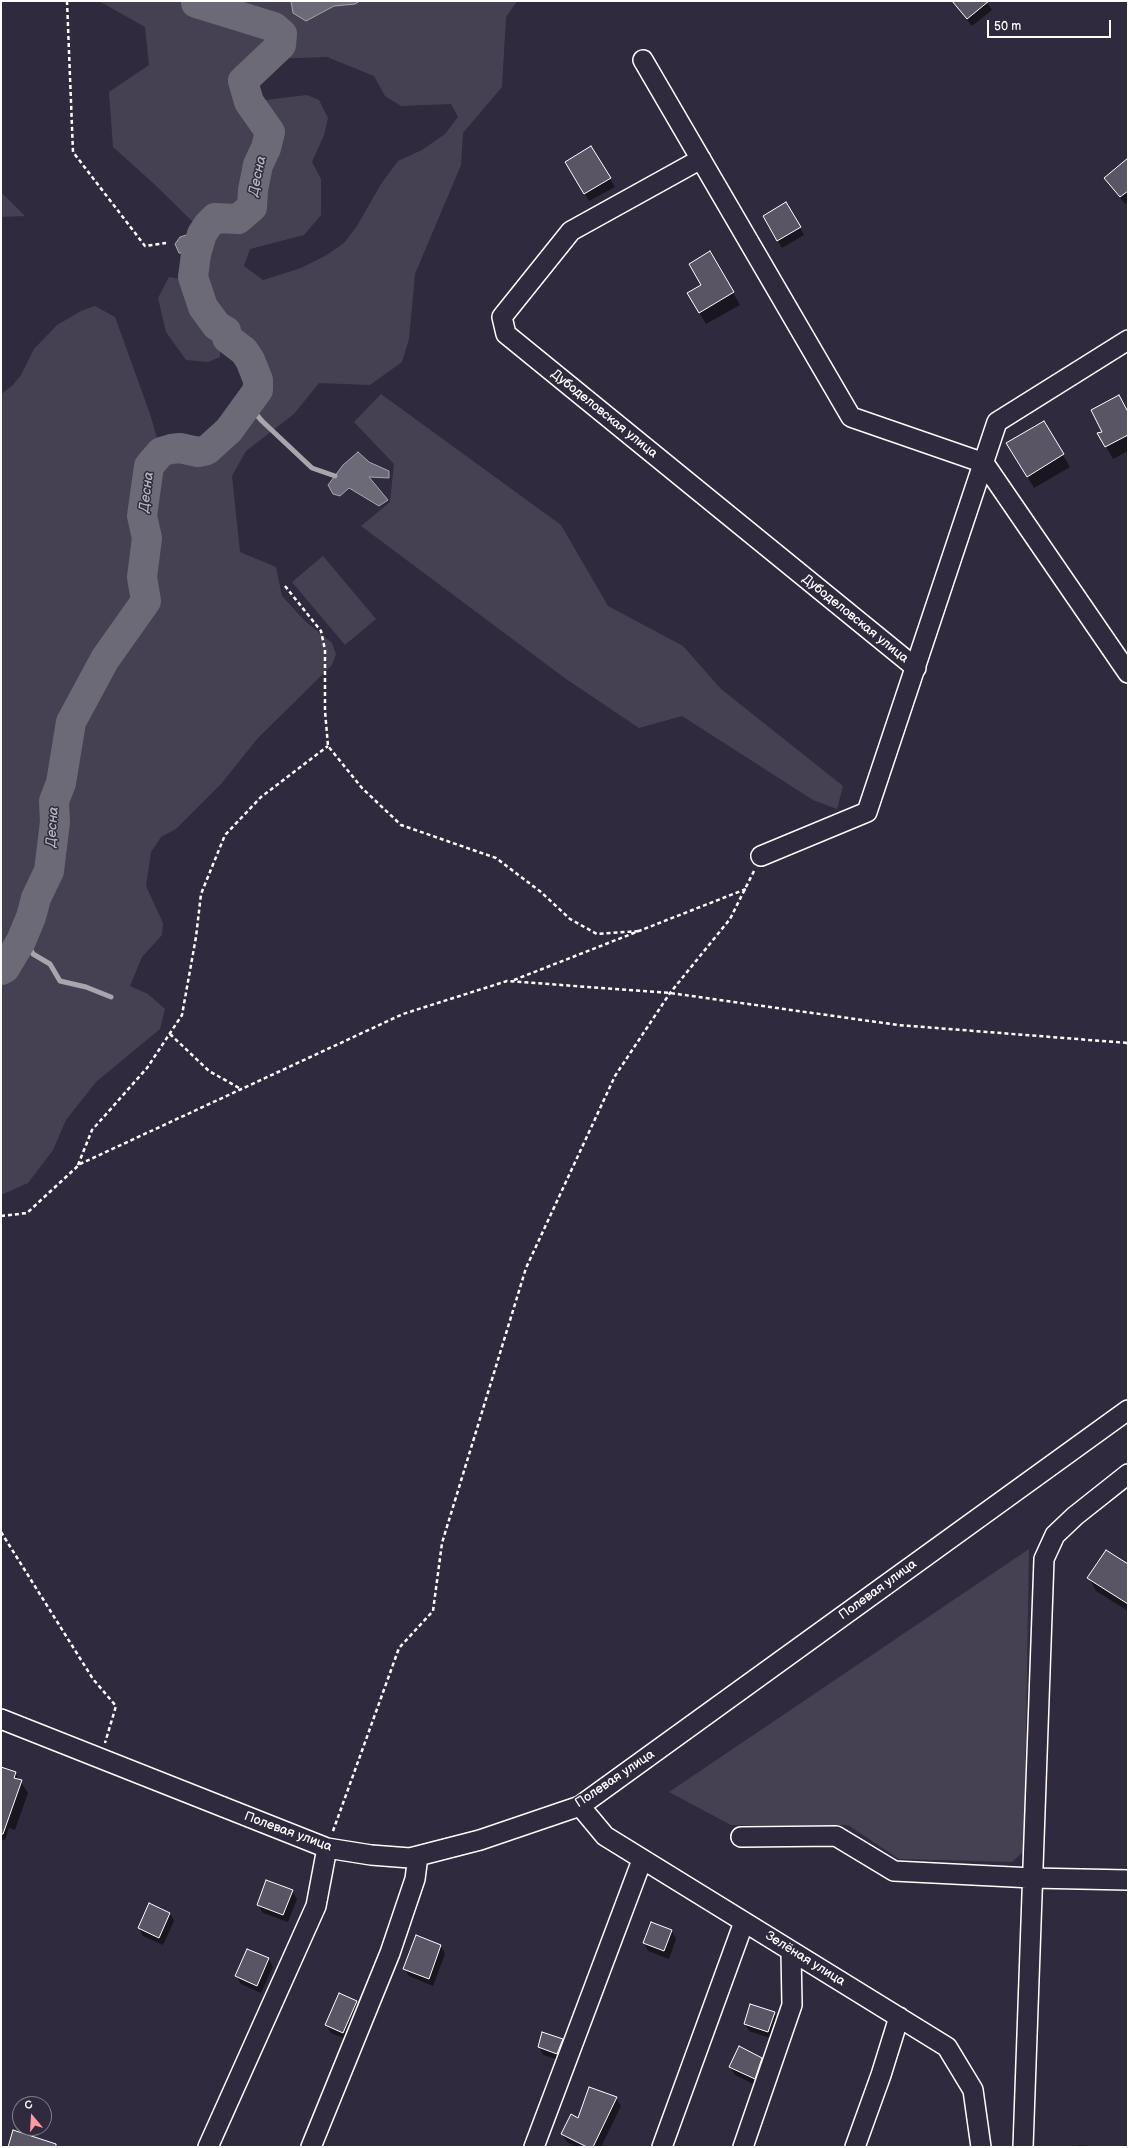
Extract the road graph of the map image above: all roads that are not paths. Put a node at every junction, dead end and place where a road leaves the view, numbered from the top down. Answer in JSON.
{"nodes":[{"id":1,"x":643,"y":60,"type":"dead end"},
{"id":2,"x":701,"y":159,"type":"junction"},
{"id":3,"x":1128,"y":340,"type":"edge"},
{"id":4,"x":984,"y":463,"type":"junction"},
{"id":5,"x":916,"y":668,"type":"junction"},
{"id":6,"x":1128,"y":673,"type":"edge"},
{"id":7,"x":761,"y":856,"type":"road end"},
{"id":8,"x":1128,"y":1410,"type":"edge"},
{"id":9,"x":1128,"y":1474,"type":"edge"},
{"id":10,"x":1,"y":1719,"type":"edge"},
{"id":11,"x":580,"y":1806,"type":"junction"},
{"id":12,"x":741,"y":1837,"type":"dead end"},
{"id":13,"x":327,"y":1848,"type":"junction"},
{"id":14,"x":418,"y":1856,"type":"junction"},
{"id":15,"x":642,"y":1860,"type":"junction"},
{"id":16,"x":1032,"y":1878,"type":"junction"},
{"id":17,"x":1128,"y":1880,"type":"edge"},
{"id":18,"x":744,"y":1922,"type":"junction"},
{"id":19,"x":791,"y":1951,"type":"junction"},
{"id":20,"x":899,"y":2017,"type":"junction"},
{"id":21,"x":208,"y":2147,"type":"edge"},
{"id":22,"x":311,"y":2147,"type":"edge"},
{"id":23,"x":534,"y":2147,"type":"edge"},
{"id":24,"x":662,"y":2147,"type":"edge"},
{"id":25,"x":743,"y":2147,"type":"edge"},
{"id":26,"x":855,"y":2147,"type":"edge"},
{"id":27,"x":982,"y":2147,"type":"edge"},
{"id":28,"x":1022,"y":2147,"type":"edge"}],
"edges":[{"from":1,"to":2,"type":"street"},
{"from":2,"to":4,"type":"street"},
{"from":2,"to":5,"type":"street","name":"Дубоделовская улица"},
{"from":3,"to":4,"type":"street","name":"Дубоделовская улица"},
{"from":4,"to":5,"type":"street","name":"Дубоделовская улица"},
{"from":4,"to":6,"type":"street"},
{"from":5,"to":7,"type":"street","name":"Дубоделовская улица"},
{"from":8,"to":11,"type":"street","name":"Полевая улица"},
{"from":9,"to":16,"type":"street"},
{"from":10,"to":13,"type":"street","name":"Полевая улица"},
{"from":11,"to":14,"type":"street","name":"Полевая улица"},
{"from":11,"to":15,"type":"street","name":"Зелёная улица"},
{"from":12,"to":16,"type":"street"},
{"from":13,"to":14,"type":"street","name":"Полевая улица"},
{"from":13,"to":21,"type":"street"},
{"from":14,"to":22,"type":"street"},
{"from":15,"to":18,"type":"street","name":"Зелёная улица"},
{"from":15,"to":23,"type":"street"},
{"from":16,"to":17,"type":"street"},
{"from":16,"to":28,"type":"street"},
{"from":18,"to":19,"type":"street","name":"Зелёная улица"},
{"from":18,"to":24,"type":"street"},
{"from":19,"to":20,"type":"street","name":"Зелёная улица"},
{"from":19,"to":25,"type":"street"},
{"from":20,"to":26,"type":"street"},
{"from":20,"to":27,"type":"street","name":"Зелёная улица"}]}
